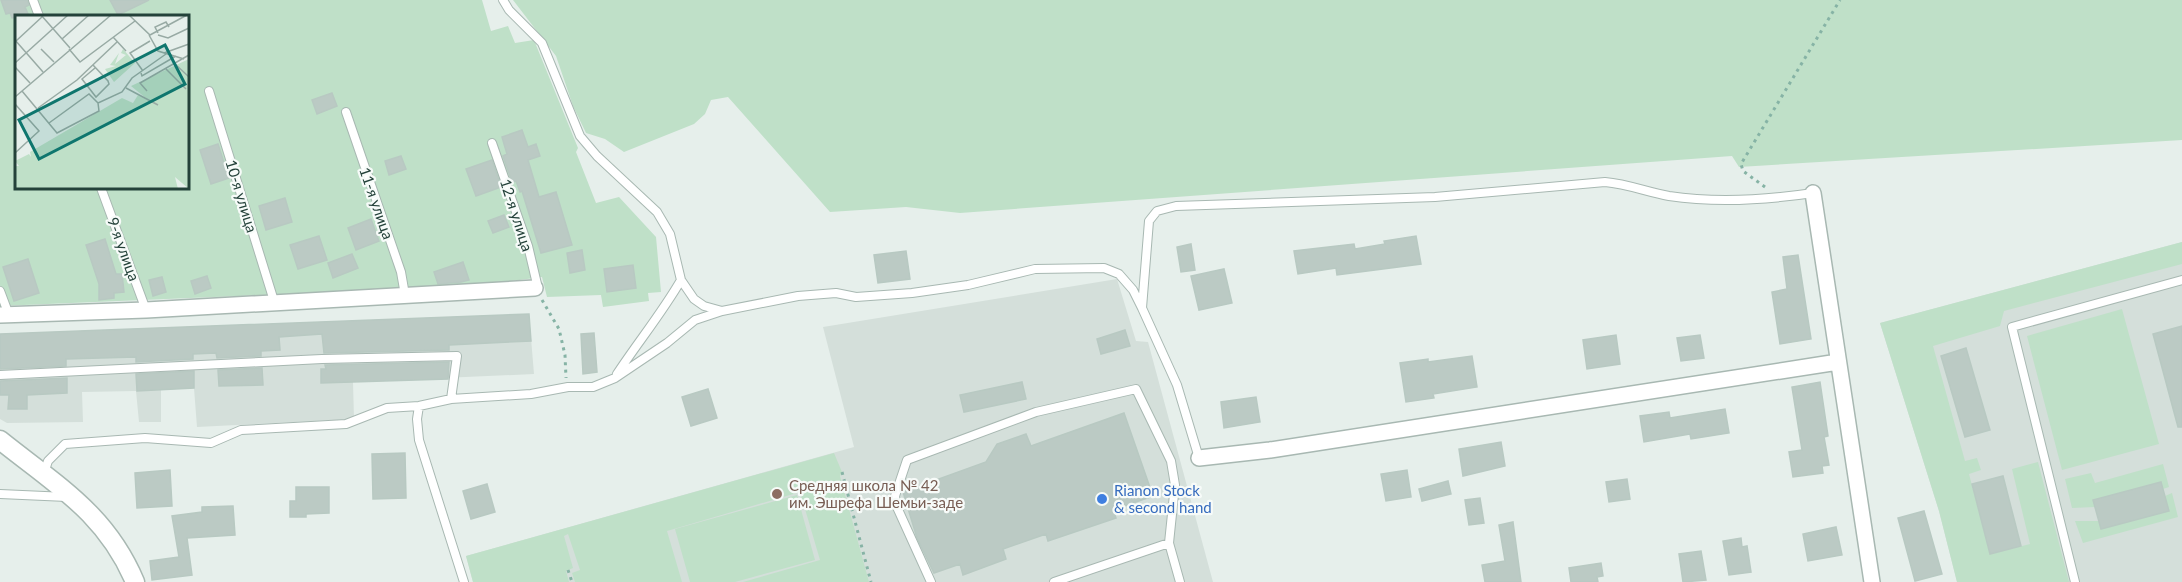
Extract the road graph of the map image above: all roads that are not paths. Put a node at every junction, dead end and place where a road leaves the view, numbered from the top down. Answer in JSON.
{"nodes":[{"id":1,"x":33,"y":0,"type":"edge"},
{"id":2,"x":503,"y":0,"type":"edge"},
{"id":3,"x":39,"y":15,"type":"edge"},
{"id":4,"x":209,"y":91,"type":"dead end"},
{"id":5,"x":346,"y":112,"type":"dead end"},
{"id":6,"x":492,"y":143,"type":"dead end"},
{"id":7,"x":101,"y":189,"type":"edge"},
{"id":8,"x":1813,"y":193,"type":"joint"},
{"id":9,"x":681,"y":280,"type":"junction"},
{"id":10,"x":2182,"y":280,"type":"edge"},
{"id":11,"x":535,"y":288,"type":"joint"},
{"id":12,"x":0,"y":291,"type":"edge"},
{"id":13,"x":405,"y":295,"type":"junction"},
{"id":14,"x":274,"y":301,"type":"junction"},
{"id":15,"x":1142,"y":308,"type":"junction"},
{"id":16,"x":146,"y":310,"type":"junction"},
{"id":17,"x":722,"y":311,"type":"junction"},
{"id":18,"x":4,"y":315,"type":"edge"},
{"id":19,"x":1838,"y":362,"type":"junction"},
{"id":20,"x":0,"y":375,"type":"edge"},
{"id":21,"x":615,"y":378,"type":"junction"},
{"id":22,"x":451,"y":399,"type":"junction"},
{"id":23,"x":419,"y":406,"type":"junction"},
{"id":24,"x":0,"y":440,"type":"edge"},
{"id":25,"x":1199,"y":458,"type":"joint"},
{"id":26,"x":43,"y":475,"type":"junction"},
{"id":27,"x":0,"y":494,"type":"edge"},
{"id":28,"x":75,"y":498,"type":"junction"},
{"id":29,"x":1169,"y":543,"type":"junction"},
{"id":30,"x":135,"y":582,"type":"edge"},
{"id":31,"x":464,"y":582,"type":"edge"},
{"id":32,"x":931,"y":582,"type":"edge"},
{"id":33,"x":1054,"y":582,"type":"edge"},
{"id":34,"x":1180,"y":582,"type":"edge"},
{"id":35,"x":1872,"y":582,"type":"edge"},
{"id":36,"x":2075,"y":582,"type":"edge"}],
"edges":[{"from":1,"to":3,"type":"lane"},
{"from":2,"to":9,"type":"lane"},
{"from":4,"to":14,"type":"lane","name":"10-я улица"},
{"from":5,"to":13,"type":"lane","name":"11-я улица"},
{"from":6,"to":11,"type":"lane","name":"12-я улица"},
{"from":7,"to":16,"type":"lane","name":"9-я улица"},
{"from":8,"to":15,"type":"lane"},
{"from":8,"to":19,"type":"street"},
{"from":9,"to":17,"type":"lane"},
{"from":9,"to":21,"type":"lane"},
{"from":10,"to":36,"type":"lane"},
{"from":11,"to":13,"type":"street"},
{"from":12,"to":18,"type":"lane"},
{"from":13,"to":14,"type":"street"},
{"from":14,"to":16,"type":"street"},
{"from":15,"to":17,"type":"lane"},
{"from":15,"to":25,"type":"lane"},
{"from":16,"to":18,"type":"street"},
{"from":17,"to":21,"type":"lane"},
{"from":19,"to":25,"type":"street"},
{"from":19,"to":35,"type":"street"},
{"from":20,"to":22,"type":"lane"},
{"from":21,"to":22,"type":"lane"},
{"from":22,"to":23,"type":"lane"},
{"from":23,"to":26,"type":"lane"},
{"from":23,"to":31,"type":"lane"},
{"from":24,"to":26,"type":"street"},
{"from":26,"to":28,"type":"street"},
{"from":27,"to":28,"type":"lane"},
{"from":28,"to":30,"type":"street"},
{"from":29,"to":32,"type":"lane"},
{"from":29,"to":33,"type":"lane"},
{"from":29,"to":34,"type":"lane"}]}
